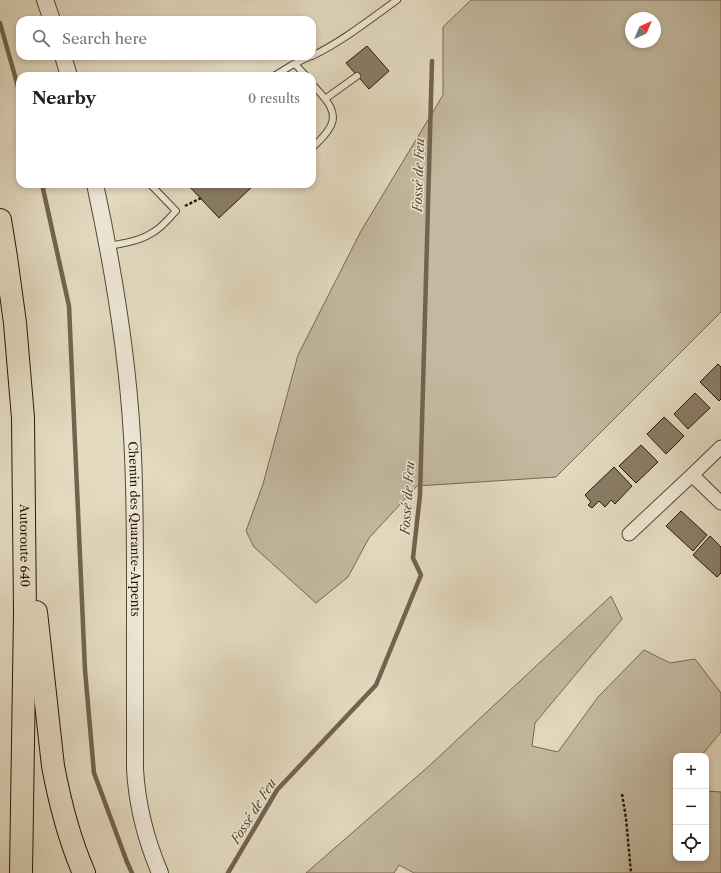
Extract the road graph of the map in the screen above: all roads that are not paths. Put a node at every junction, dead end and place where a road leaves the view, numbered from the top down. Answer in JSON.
{"nodes":[{"id":1,"x":45,"y":0,"type":"edge"},
{"id":2,"x":396,"y":0,"type":"edge"},
{"id":3,"x":51,"y":16,"type":"edge"},
{"id":4,"x":316,"y":54,"type":"edge"},
{"id":5,"x":64,"y":60,"type":"edge"},
{"id":6,"x":304,"y":60,"type":"edge"},
{"id":7,"x":296,"y":64,"type":"junction"},
{"id":8,"x":68,"y":72,"type":"edge"},
{"id":9,"x":281,"y":72,"type":"edge"},
{"id":10,"x":303,"y":72,"type":"edge"},
{"id":11,"x":357,"y":76,"type":"dead end"},
{"id":12,"x":316,"y":88,"type":"edge"},
{"id":13,"x":325,"y":99,"type":"junction"},
{"id":14,"x":316,"y":144,"type":"edge"},
{"id":15,"x":96,"y":188,"type":"edge"},
{"id":16,"x":154,"y":188,"type":"edge"},
{"id":17,"x":0,"y":220,"type":"edge"},
{"id":18,"x":108,"y":247,"type":"junction"},
{"id":19,"x":721,"y":447,"type":"edge"},
{"id":20,"x":692,"y":476,"type":"junction"},
{"id":21,"x":721,"y":503,"type":"edge"},
{"id":22,"x":24,"y":506,"type":"junction"},
{"id":23,"x":629,"y":534,"type":"dead end"},
{"id":24,"x":20,"y":873,"type":"edge"},
{"id":25,"x":84,"y":873,"type":"edge"},
{"id":26,"x":160,"y":873,"type":"edge"}],
"edges":[{"from":1,"to":3,"type":"street"},
{"from":2,"to":4,"type":"lane"},
{"from":5,"to":8,"type":"street"},
{"from":6,"to":7,"type":"lane"},
{"from":7,"to":9,"type":"lane"},
{"from":7,"to":10,"type":"lane"},
{"from":11,"to":13,"type":"lane"},
{"from":12,"to":13,"type":"lane"},
{"from":13,"to":14,"type":"lane"},
{"from":15,"to":18,"type":"street","name":"Chemin des Quarante-Arpents"},
{"from":16,"to":18,"type":"lane"},
{"from":17,"to":22,"type":"highway","name":"Autoroute 640"},
{"from":18,"to":26,"type":"street","name":"Chemin des Quarante-Arpents"},
{"from":19,"to":20,"type":"street"},
{"from":20,"to":21,"type":"street"},
{"from":20,"to":23,"type":"street"},
{"from":22,"to":24,"type":"highway","name":"Autoroute 640"},
{"from":22,"to":25,"type":"highway"}]}
